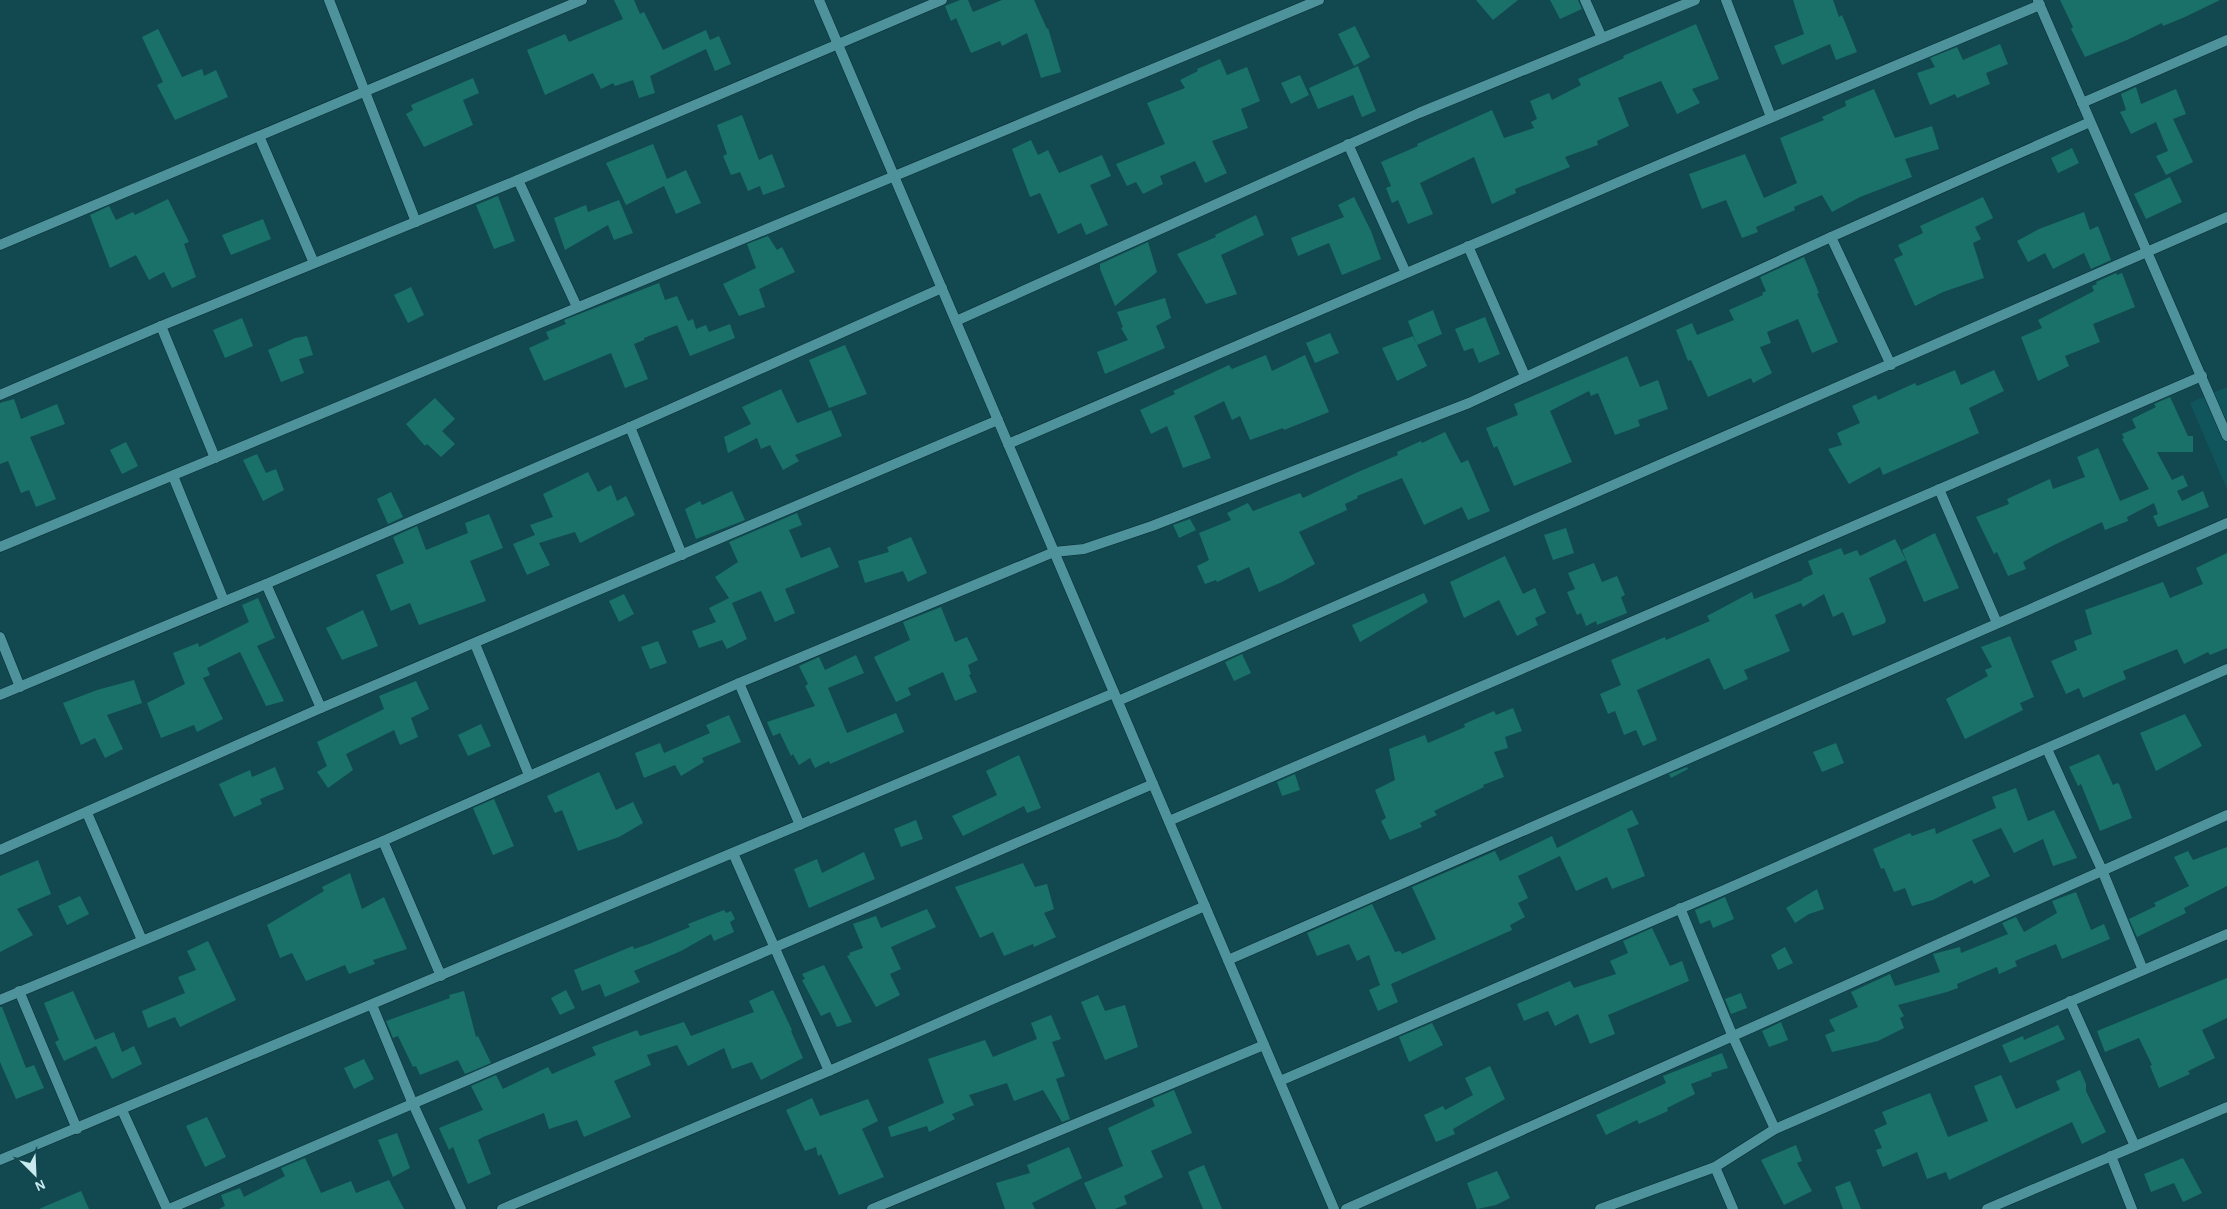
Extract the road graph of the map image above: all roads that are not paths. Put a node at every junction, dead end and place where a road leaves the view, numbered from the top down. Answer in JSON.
{"nodes":[{"id":1,"x":329,"y":0,"type":"edge"},
{"id":2,"x":582,"y":0,"type":"edge"},
{"id":3,"x":819,"y":0,"type":"edge"},
{"id":4,"x":942,"y":0,"type":"edge"},
{"id":5,"x":1319,"y":0,"type":"edge"},
{"id":6,"x":1585,"y":0,"type":"edge"},
{"id":7,"x":1695,"y":0,"type":"edge"},
{"id":8,"x":1726,"y":0,"type":"edge"},
{"id":9,"x":2039,"y":3,"type":"edge"},
{"id":10,"x":1602,"y":38,"type":"junction"},
{"id":11,"x":2227,"y":40,"type":"edge"},
{"id":12,"x":838,"y":44,"type":"junction"},
{"id":13,"x":366,"y":91,"type":"junction"},
{"id":14,"x":2082,"y":103,"type":"junction"},
{"id":15,"x":1771,"y":116,"type":"junction"},
{"id":16,"x":2090,"y":122,"type":"junction"},
{"id":17,"x":259,"y":136,"type":"junction"},
{"id":18,"x":1348,"y":144,"type":"junction"},
{"id":19,"x":894,"y":176,"type":"junction"},
{"id":20,"x":518,"y":180,"type":"junction"},
{"id":21,"x":2227,"y":217,"type":"edge"},
{"id":22,"x":416,"y":222,"type":"junction"},
{"id":23,"x":1831,"y":237,"type":"junction"},
{"id":24,"x":0,"y":245,"type":"edge"},
{"id":25,"x":1468,"y":246,"type":"junction"},
{"id":26,"x":2146,"y":252,"type":"junction"},
{"id":27,"x":314,"y":263,"type":"junction"},
{"id":28,"x":1406,"y":273,"type":"junction"},
{"id":29,"x":942,"y":288,"type":"junction"},
{"id":30,"x":577,"y":307,"type":"junction"},
{"id":31,"x":956,"y":321,"type":"junction"},
{"id":32,"x":162,"y":326,"type":"junction"},
{"id":33,"x":1890,"y":365,"type":"junction"},
{"id":34,"x":1525,"y":376,"type":"junction"},
{"id":35,"x":2202,"y":376,"type":"junction"},
{"id":36,"x":0,"y":395,"type":"edge"},
{"id":37,"x":998,"y":420,"type":"junction"},
{"id":38,"x":630,"y":427,"type":"junction"},
{"id":39,"x":2227,"y":436,"type":"edge"},
{"id":40,"x":1008,"y":444,"type":"junction"},
{"id":41,"x":215,"y":458,"type":"junction"},
{"id":42,"x":173,"y":476,"type":"junction"},
{"id":43,"x":1939,"y":489,"type":"junction"},
{"id":44,"x":2227,"y":522,"type":"edge"},
{"id":45,"x":0,"y":547,"type":"edge"},
{"id":46,"x":1054,"y":552,"type":"junction"},
{"id":47,"x":682,"y":555,"type":"junction"},
{"id":48,"x":266,"y":584,"type":"junction"},
{"id":49,"x":224,"y":601,"type":"junction"},
{"id":50,"x":1997,"y":623,"type":"junction"},
{"id":51,"x":0,"y":638,"type":"edge"},
{"id":52,"x":474,"y":644,"type":"junction"},
{"id":53,"x":2227,"y":669,"type":"edge"},
{"id":54,"x":739,"y":683,"type":"junction"},
{"id":55,"x":20,"y":687,"type":"junction"},
{"id":56,"x":0,"y":695,"type":"edge"},
{"id":57,"x":1116,"y":697,"type":"junction"},
{"id":58,"x":321,"y":708,"type":"junction"},
{"id":59,"x":2047,"y":749,"type":"junction"},
{"id":60,"x":529,"y":775,"type":"junction"},
{"id":61,"x":1153,"y":784,"type":"junction"},
{"id":62,"x":87,"y":813,"type":"junction"},
{"id":63,"x":2227,"y":815,"type":"edge"},
{"id":64,"x":1169,"y":821,"type":"junction"},
{"id":65,"x":800,"y":824,"type":"junction"},
{"id":66,"x":383,"y":841,"type":"junction"},
{"id":67,"x":0,"y":850,"type":"edge"},
{"id":68,"x":733,"y":853,"type":"junction"},
{"id":69,"x":2102,"y":870,"type":"junction"},
{"id":70,"x":1205,"y":906,"type":"junction"},
{"id":71,"x":1680,"y":908,"type":"junction"},
{"id":72,"x":2227,"y":934,"type":"edge"},
{"id":73,"x":142,"y":940,"type":"junction"},
{"id":74,"x":775,"y":948,"type":"junction"},
{"id":75,"x":1228,"y":960,"type":"junction"},
{"id":76,"x":2142,"y":970,"type":"junction"},
{"id":77,"x":441,"y":976,"type":"junction"},
{"id":78,"x":19,"y":992,"type":"junction"},
{"id":79,"x":0,"y":1000,"type":"edge"},
{"id":80,"x":2070,"y":1001,"type":"junction"},
{"id":81,"x":372,"y":1005,"type":"junction"},
{"id":82,"x":1733,"y":1037,"type":"junction"},
{"id":83,"x":1264,"y":1046,"type":"junction"},
{"id":84,"x":829,"y":1071,"type":"junction"},
{"id":85,"x":1280,"y":1081,"type":"junction"},
{"id":86,"x":413,"y":1104,"type":"junction"},
{"id":87,"x":2227,"y":1107,"type":"edge"},
{"id":88,"x":122,"y":1110,"type":"junction"},
{"id":89,"x":76,"y":1129,"type":"junction"},
{"id":90,"x":1775,"y":1129,"type":"junction"},
{"id":91,"x":2136,"y":1146,"type":"junction"},
{"id":92,"x":2111,"y":1156,"type":"junction"},
{"id":93,"x":0,"y":1160,"type":"edge"},
{"id":94,"x":1715,"y":1167,"type":"junction"},
{"id":95,"x":893,"y":1205,"type":"edge"},
{"id":96,"x":168,"y":1209,"type":"edge"},
{"id":97,"x":461,"y":1209,"type":"edge"},
{"id":98,"x":502,"y":1209,"type":"edge"},
{"id":99,"x":872,"y":1209,"type":"edge"},
{"id":100,"x":1334,"y":1209,"type":"edge"},
{"id":101,"x":1346,"y":1209,"type":"edge"},
{"id":102,"x":1600,"y":1209,"type":"edge"},
{"id":103,"x":1733,"y":1209,"type":"edge"},
{"id":104,"x":1988,"y":1209,"type":"edge"},
{"id":105,"x":2132,"y":1209,"type":"edge"}],
"edges":[{"from":1,"to":13,"type":"street"},
{"from":2,"to":13,"type":"street"},
{"from":3,"to":12,"type":"street"},
{"from":4,"to":12,"type":"street"},
{"from":5,"to":19,"type":"street"},
{"from":6,"to":10,"type":"street"},
{"from":7,"to":10,"type":"street"},
{"from":8,"to":15,"type":"street"},
{"from":9,"to":14,"type":"street"},
{"from":9,"to":15,"type":"street"},
{"from":10,"to":18,"type":"street"},
{"from":11,"to":14,"type":"street"},
{"from":12,"to":19,"type":"street"},
{"from":12,"to":20,"type":"street"},
{"from":13,"to":17,"type":"street"},
{"from":13,"to":22,"type":"street"},
{"from":14,"to":16,"type":"street"},
{"from":15,"to":25,"type":"street"},
{"from":16,"to":23,"type":"street"},
{"from":16,"to":26,"type":"street"},
{"from":17,"to":24,"type":"street"},
{"from":17,"to":27,"type":"street"},
{"from":18,"to":28,"type":"street"},
{"from":18,"to":31,"type":"street"},
{"from":19,"to":29,"type":"street"},
{"from":19,"to":30,"type":"street"},
{"from":20,"to":22,"type":"street"},
{"from":20,"to":30,"type":"street"},
{"from":21,"to":26,"type":"street"},
{"from":22,"to":27,"type":"street"},
{"from":23,"to":33,"type":"street"},
{"from":23,"to":34,"type":"street"},
{"from":25,"to":28,"type":"street"},
{"from":25,"to":34,"type":"street"},
{"from":26,"to":33,"type":"street"},
{"from":26,"to":35,"type":"street"},
{"from":27,"to":32,"type":"street"},
{"from":28,"to":40,"type":"street"},
{"from":29,"to":31,"type":"street"},
{"from":29,"to":38,"type":"street"},
{"from":30,"to":41,"type":"street"},
{"from":31,"to":37,"type":"street"},
{"from":32,"to":36,"type":"street"},
{"from":32,"to":41,"type":"street"},
{"from":33,"to":57,"type":"street"},
{"from":34,"to":46,"type":"street"},
{"from":35,"to":39,"type":"street"},
{"from":35,"to":43,"type":"street"},
{"from":37,"to":40,"type":"street"},
{"from":37,"to":47,"type":"street"},
{"from":38,"to":47,"type":"street"},
{"from":38,"to":48,"type":"street"},
{"from":40,"to":46,"type":"street"},
{"from":41,"to":42,"type":"street"},
{"from":42,"to":45,"type":"street"},
{"from":42,"to":49,"type":"street"},
{"from":43,"to":50,"type":"street"},
{"from":43,"to":64,"type":"street"},
{"from":44,"to":50,"type":"street"},
{"from":46,"to":54,"type":"street"},
{"from":46,"to":57,"type":"street"},
{"from":47,"to":52,"type":"street"},
{"from":48,"to":49,"type":"street"},
{"from":48,"to":58,"type":"street"},
{"from":49,"to":55,"type":"street"},
{"from":50,"to":75,"type":"street"},
{"from":51,"to":55,"type":"street"},
{"from":52,"to":58,"type":"street"},
{"from":52,"to":60,"type":"street"},
{"from":53,"to":59,"type":"street"},
{"from":54,"to":60,"type":"street"},
{"from":54,"to":65,"type":"street"},
{"from":55,"to":56,"type":"street"},
{"from":57,"to":61,"type":"street"},
{"from":57,"to":65,"type":"street"},
{"from":58,"to":62,"type":"street"},
{"from":59,"to":69,"type":"street"},
{"from":59,"to":71,"type":"street"},
{"from":60,"to":66,"type":"street"},
{"from":61,"to":64,"type":"street"},
{"from":61,"to":74,"type":"street"},
{"from":62,"to":67,"type":"street"},
{"from":62,"to":73,"type":"street"},
{"from":63,"to":69,"type":"street"},
{"from":64,"to":70,"type":"street"},
{"from":65,"to":68,"type":"street"},
{"from":66,"to":73,"type":"street"},
{"from":66,"to":77,"type":"street"},
{"from":68,"to":74,"type":"street"},
{"from":68,"to":77,"type":"street"},
{"from":69,"to":76,"type":"street"},
{"from":69,"to":82,"type":"street"},
{"from":70,"to":75,"type":"street"},
{"from":70,"to":84,"type":"street"},
{"from":71,"to":82,"type":"street"},
{"from":71,"to":85,"type":"street"},
{"from":72,"to":76,"type":"street"},
{"from":73,"to":78,"type":"street"},
{"from":74,"to":84,"type":"street"},
{"from":74,"to":86,"type":"street"},
{"from":75,"to":83,"type":"street"},
{"from":76,"to":80,"type":"street"},
{"from":77,"to":81,"type":"street"},
{"from":78,"to":79,"type":"street"},
{"from":78,"to":89,"type":"street"},
{"from":80,"to":90,"type":"street"},
{"from":80,"to":91,"type":"street"},
{"from":81,"to":86,"type":"street"},
{"from":81,"to":88,"type":"street"},
{"from":82,"to":90,"type":"street"},
{"from":82,"to":101,"type":"street"},
{"from":83,"to":85,"type":"street"},
{"from":83,"to":95,"type":"street"},
{"from":84,"to":98,"type":"street"},
{"from":85,"to":100,"type":"street"},
{"from":86,"to":96,"type":"street"},
{"from":86,"to":97,"type":"street"},
{"from":87,"to":91,"type":"street"},
{"from":88,"to":89,"type":"street"},
{"from":88,"to":96,"type":"street"},
{"from":89,"to":93,"type":"street"},
{"from":90,"to":94,"type":"street"},
{"from":91,"to":92,"type":"street"},
{"from":92,"to":104,"type":"street"},
{"from":92,"to":105,"type":"street"},
{"from":94,"to":102,"type":"street"},
{"from":94,"to":103,"type":"street"},
{"from":95,"to":99,"type":"street"}]}
